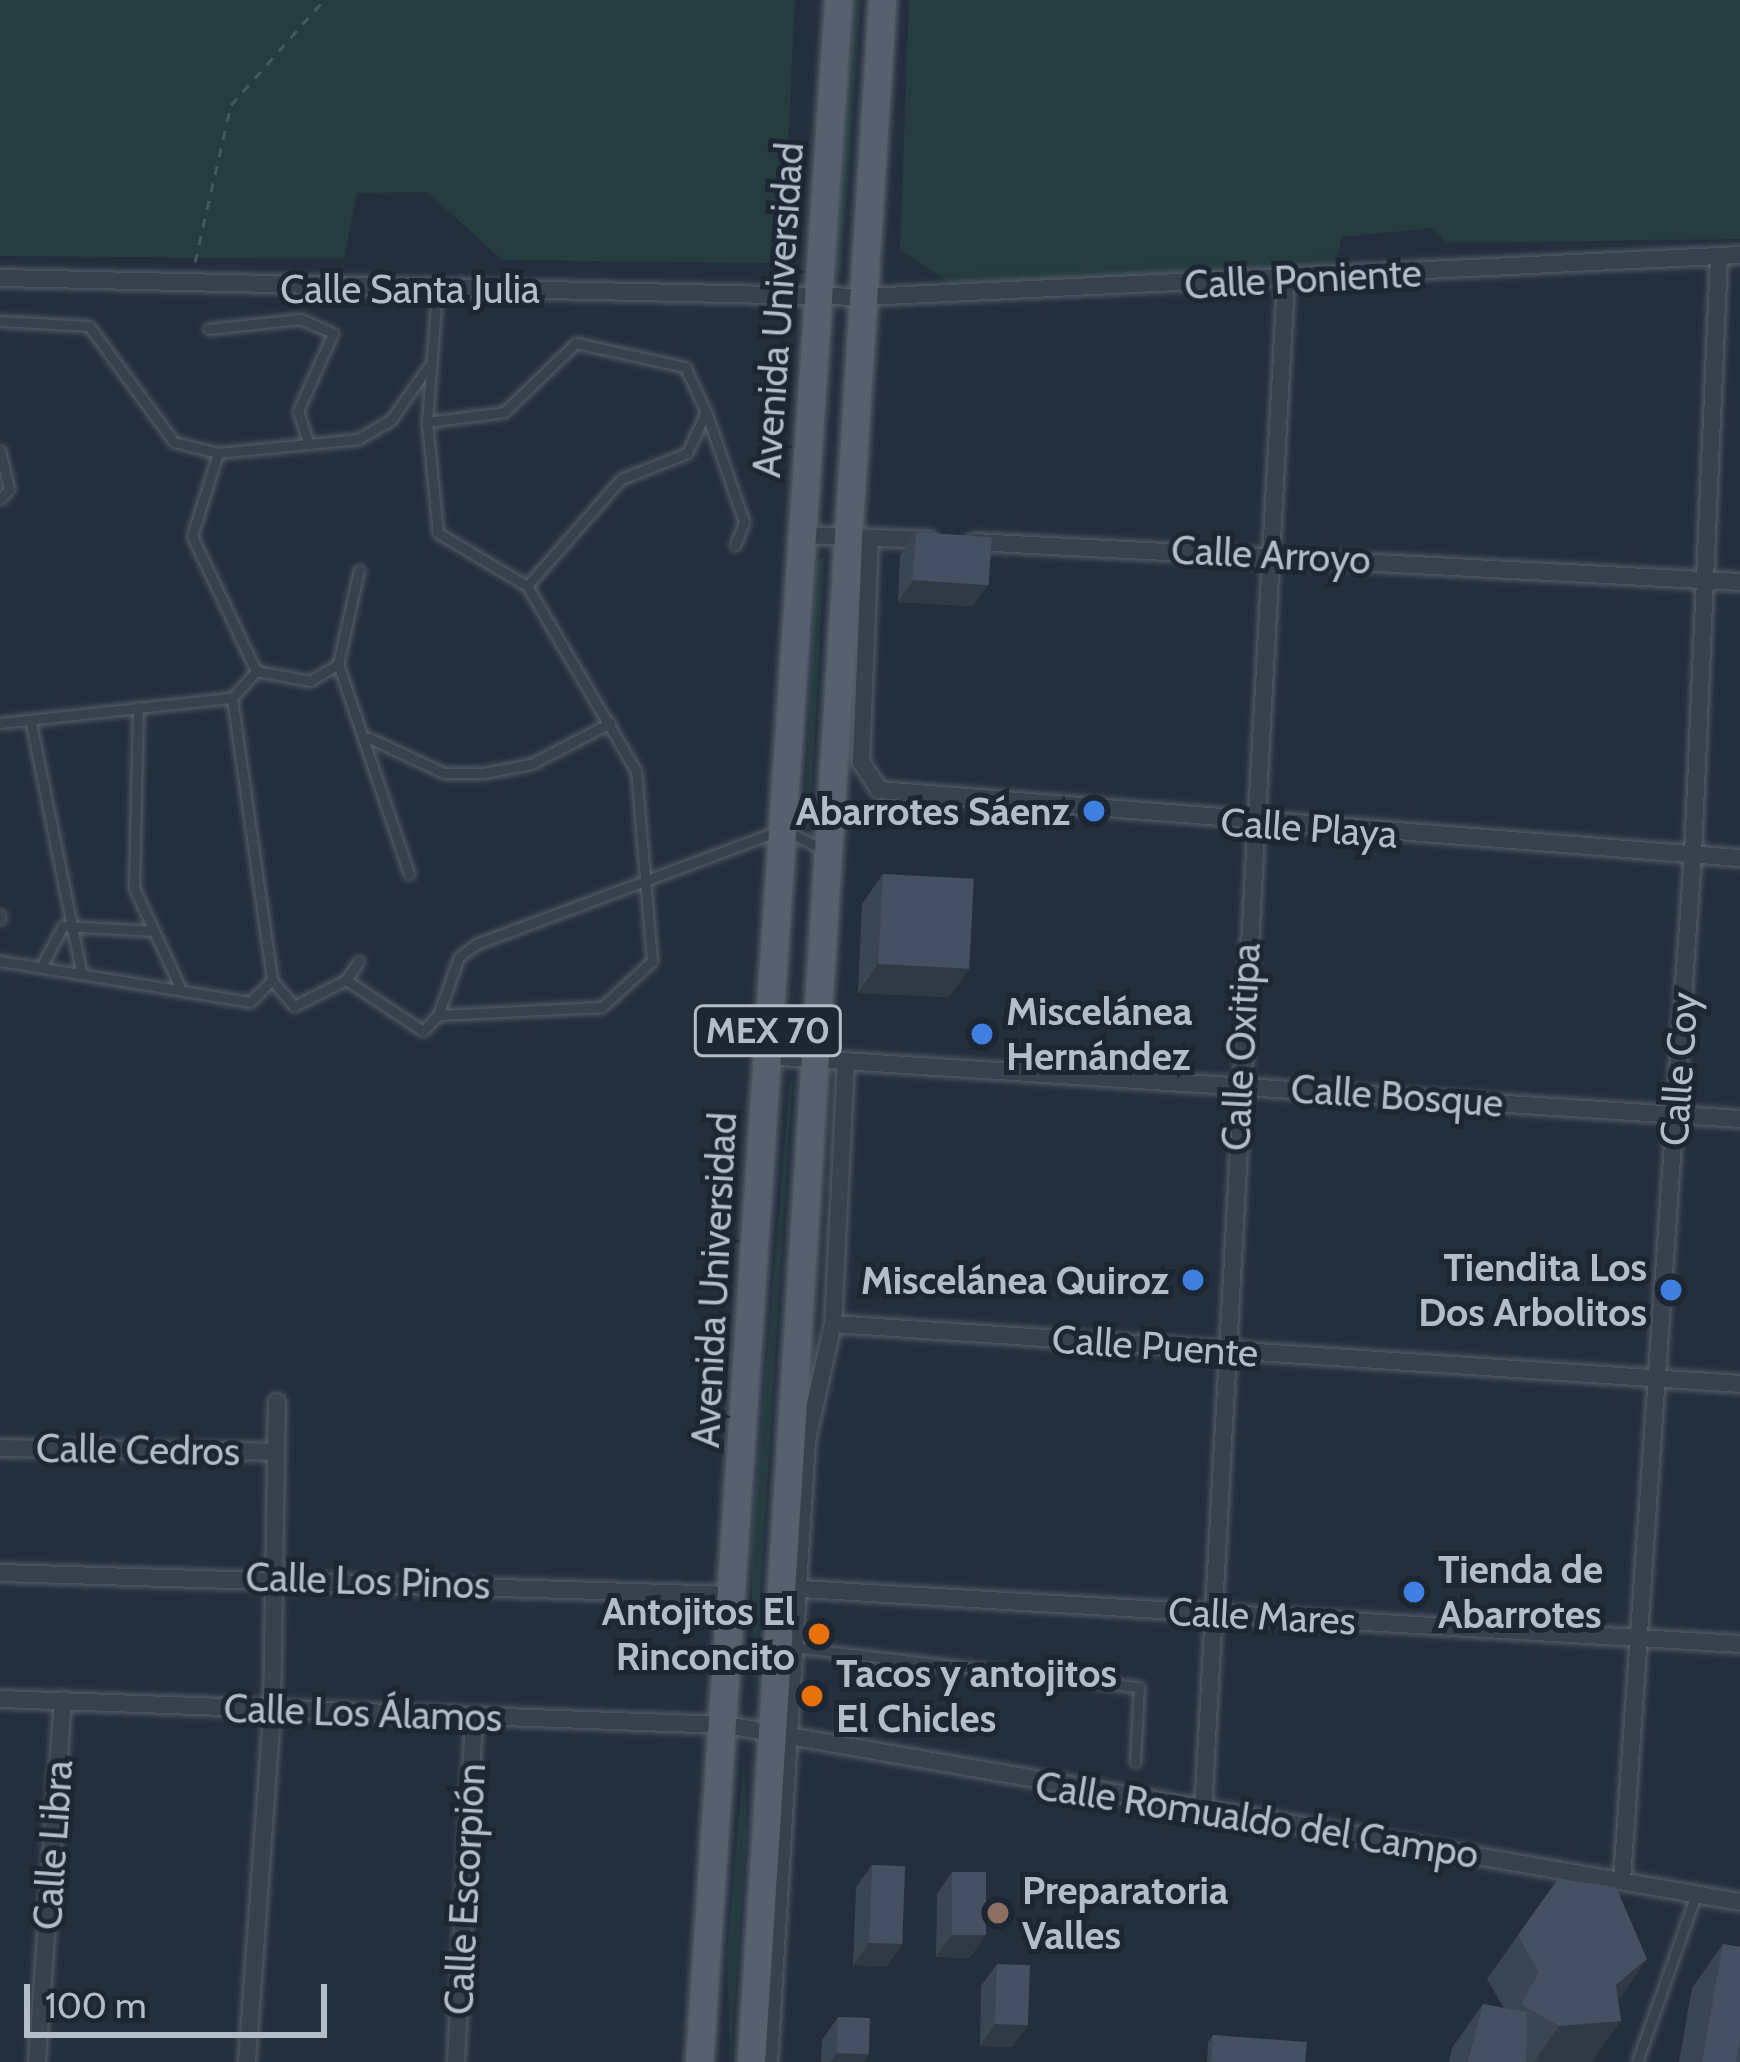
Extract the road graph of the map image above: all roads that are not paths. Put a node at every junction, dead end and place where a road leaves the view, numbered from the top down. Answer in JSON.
{"nodes":[{"id":1,"x":838,"y":0,"type":"edge"},
{"id":2,"x":882,"y":0,"type":"edge"},
{"id":3,"x":1740,"y":255,"type":"edge"},
{"id":4,"x":1720,"y":256,"type":"junction"},
{"id":5,"x":0,"y":278,"type":"edge"},
{"id":6,"x":1286,"y":281,"type":"junction"},
{"id":7,"x":437,"y":291,"type":"junction"},
{"id":8,"x":820,"y":293,"type":"junction"},
{"id":9,"x":866,"y":297,"type":"junction"},
{"id":10,"x":0,"y":321,"type":"edge"},
{"id":11,"x":208,"y":329,"type":"dead end"},
{"id":12,"x":431,"y":363,"type":"junction"},
{"id":13,"x":706,"y":412,"type":"junction"},
{"id":14,"x":427,"y":422,"type":"junction"},
{"id":15,"x":309,"y":444,"type":"junction"},
{"id":16,"x":0,"y":450,"type":"edge"},
{"id":17,"x":218,"y":453,"type":"junction"},
{"id":18,"x":0,"y":499,"type":"edge"},
{"id":19,"x":802,"y":535,"type":"junction"},
{"id":20,"x":860,"y":538,"type":"junction"},
{"id":21,"x":735,"y":544,"type":"dead end"},
{"id":22,"x":1279,"y":554,"type":"junction"},
{"id":23,"x":359,"y":570,"type":"dead end"},
{"id":24,"x":1703,"y":578,"type":"junction"},
{"id":25,"x":1740,"y":582,"type":"edge"},
{"id":26,"x":527,"y":586,"type":"junction"},
{"id":27,"x":338,"y":664,"type":"junction"},
{"id":28,"x":256,"y":671,"type":"junction"},
{"id":29,"x":232,"y":698,"type":"junction"},
{"id":30,"x":138,"y":707,"type":"junction"},
{"id":31,"x":0,"y":722,"type":"edge"},
{"id":32,"x":32,"y":722,"type":"junction"},
{"id":33,"x":610,"y":722,"type":"junction"},
{"id":34,"x":369,"y":738,"type":"junction"},
{"id":35,"x":1252,"y":825,"type":"junction"},
{"id":36,"x":783,"y":829,"type":"junction"},
{"id":37,"x":826,"y":851,"type":"junction"},
{"id":38,"x":1693,"y":855,"type":"junction"},
{"id":39,"x":1740,"y":859,"type":"edge"},
{"id":40,"x":652,"y":872,"type":"junction"},
{"id":41,"x":409,"y":874,"type":"dead end"},
{"id":42,"x":63,"y":926,"type":"junction"},
{"id":43,"x":154,"y":931,"type":"junction"},
{"id":44,"x":0,"y":961,"type":"edge"},
{"id":45,"x":359,"y":961,"type":"dead end"},
{"id":46,"x":40,"y":967,"type":"junction"},
{"id":47,"x":81,"y":971,"type":"junction"},
{"id":48,"x":272,"y":980,"type":"junction"},
{"id":49,"x":346,"y":980,"type":"junction"},
{"id":50,"x":179,"y":986,"type":"junction"},
{"id":51,"x":438,"y":1015,"type":"junction"},
{"id":52,"x":766,"y":1056,"type":"junction"},
{"id":53,"x":816,"y":1059,"type":"junction"},
{"id":54,"x":845,"y":1061,"type":"junction"},
{"id":55,"x":1240,"y":1085,"type":"junction"},
{"id":56,"x":1676,"y":1115,"type":"junction"},
{"id":57,"x":1740,"y":1120,"type":"edge"},
{"id":58,"x":833,"y":1324,"type":"junction"},
{"id":59,"x":1226,"y":1351,"type":"junction"},
{"id":60,"x":1656,"y":1378,"type":"junction"},
{"id":61,"x":1740,"y":1384,"type":"edge"},
{"id":62,"x":277,"y":1402,"type":"dead end"},
{"id":63,"x":0,"y":1448,"type":"edge"},
{"id":64,"x":276,"y":1452,"type":"junction"},
{"id":65,"x":0,"y":1573,"type":"edge"},
{"id":66,"x":275,"y":1576,"type":"junction"},
{"id":67,"x":791,"y":1588,"type":"junction"},
{"id":68,"x":735,"y":1595,"type":"junction"},
{"id":69,"x":1214,"y":1614,"type":"junction"},
{"id":70,"x":1633,"y":1636,"type":"junction"},
{"id":71,"x":1740,"y":1644,"type":"edge"},
{"id":72,"x":789,"y":1647,"type":"junction"},
{"id":73,"x":0,"y":1699,"type":"edge"},
{"id":74,"x":63,"y":1700,"type":"junction"},
{"id":75,"x":272,"y":1712,"type":"junction"},
{"id":76,"x":475,"y":1716,"type":"junction"},
{"id":77,"x":726,"y":1725,"type":"junction"},
{"id":78,"x":782,"y":1739,"type":"junction"},
{"id":79,"x":1135,"y":1762,"type":"dead end"},
{"id":80,"x":1204,"y":1813,"type":"junction"},
{"id":81,"x":1622,"y":1880,"type":"junction"},
{"id":82,"x":1696,"y":1894,"type":"junction"},
{"id":83,"x":1740,"y":1902,"type":"edge"},
{"id":84,"x":38,"y":2062,"type":"edge"},
{"id":85,"x":247,"y":2062,"type":"edge"},
{"id":86,"x":456,"y":2062,"type":"edge"},
{"id":87,"x":699,"y":2062,"type":"edge"},
{"id":88,"x":752,"y":2062,"type":"edge"},
{"id":89,"x":769,"y":2062,"type":"edge"},
{"id":90,"x":1637,"y":2062,"type":"edge"}],
"edges":[{"from":1,"to":8,"type":"main road","name":"Avenida Universidad","number":"MEX 70"},
{"from":2,"to":9,"type":"main road","number":"MEX 70"},
{"from":3,"to":4,"type":"street","name":"Calle Poniente"},
{"from":4,"to":6,"type":"street","name":"Calle Poniente"},
{"from":4,"to":24,"type":"street","name":"Calle Coy"},
{"from":5,"to":7,"type":"street","name":"Calle Santa Julia"},
{"from":6,"to":9,"type":"street","name":"Calle Poniente"},
{"from":6,"to":22,"type":"street","name":"Calle Oxitipa"},
{"from":7,"to":8,"type":"street","name":"Calle Santa Julia"},
{"from":7,"to":12,"type":"lane"},
{"from":8,"to":9,"type":"street","name":"Calle Poniente"},
{"from":8,"to":19,"type":"main road","name":"Avenida Universidad","number":"MEX 70"},
{"from":9,"to":20,"type":"main road","number":"MEX 70"},
{"from":10,"to":17,"type":"lane"},
{"from":11,"to":15,"type":"lane"},
{"from":12,"to":14,"type":"lane"},
{"from":12,"to":15,"type":"lane"},
{"from":13,"to":14,"type":"lane"},
{"from":13,"to":21,"type":"lane"},
{"from":13,"to":26,"type":"lane"},
{"from":14,"to":26,"type":"lane"},
{"from":15,"to":17,"type":"lane"},
{"from":16,"to":18,"type":"lane"},
{"from":17,"to":28,"type":"lane"},
{"from":19,"to":20,"type":"street","name":"Calle Arroyo"},
{"from":19,"to":36,"type":"main road","name":"Avenida Universidad","number":"MEX 70"},
{"from":20,"to":22,"type":"street","name":"Calle Arroyo"},
{"from":20,"to":35,"type":"street","name":"Calle Playa"},
{"from":20,"to":37,"type":"main road","number":"MEX 70"},
{"from":22,"to":24,"type":"street","name":"Calle Arroyo"},
{"from":22,"to":35,"type":"street","name":"Calle Oxitipa"},
{"from":23,"to":27,"type":"lane"},
{"from":24,"to":25,"type":"street","name":"Calle Arroyo"},
{"from":24,"to":38,"type":"street","name":"Calle Coy"},
{"from":26,"to":33,"type":"lane"},
{"from":27,"to":28,"type":"lane"},
{"from":27,"to":34,"type":"lane"},
{"from":28,"to":29,"type":"lane"},
{"from":29,"to":30,"type":"lane"},
{"from":29,"to":48,"type":"lane"},
{"from":30,"to":32,"type":"lane"},
{"from":30,"to":43,"type":"lane"},
{"from":31,"to":32,"type":"lane"},
{"from":32,"to":42,"type":"lane"},
{"from":33,"to":34,"type":"lane"},
{"from":33,"to":40,"type":"lane"},
{"from":34,"to":41,"type":"lane"},
{"from":35,"to":38,"type":"street","name":"Calle Playa"},
{"from":35,"to":55,"type":"street","name":"Calle Oxitipa"},
{"from":36,"to":37,"type":"lane"},
{"from":36,"to":40,"type":"lane"},
{"from":36,"to":52,"type":"main road","name":"Avenida Universidad","number":"MEX 70"},
{"from":37,"to":53,"type":"main road","number":"MEX 70"},
{"from":38,"to":39,"type":"street","name":"Calle Playa"},
{"from":38,"to":56,"type":"street","name":"Calle Coy"},
{"from":40,"to":51,"type":"lane"},
{"from":40,"to":51,"type":"lane"},
{"from":42,"to":43,"type":"lane"},
{"from":42,"to":46,"type":"lane"},
{"from":42,"to":47,"type":"lane"},
{"from":43,"to":50,"type":"lane"},
{"from":44,"to":46,"type":"lane"},
{"from":45,"to":49,"type":"lane"},
{"from":46,"to":47,"type":"lane"},
{"from":47,"to":50,"type":"lane"},
{"from":48,"to":49,"type":"lane"},
{"from":48,"to":50,"type":"lane"},
{"from":49,"to":51,"type":"lane"},
{"from":52,"to":53,"type":"street","name":"Calle Bosque"},
{"from":52,"to":68,"type":"main road","name":"Avenida Universidad","number":"MEX 70"},
{"from":53,"to":54,"type":"street","name":"Calle Bosque"},
{"from":53,"to":67,"type":"main road","number":"MEX 70"},
{"from":54,"to":55,"type":"street","name":"Calle Bosque"},
{"from":54,"to":58,"type":"street"},
{"from":55,"to":56,"type":"street","name":"Calle Bosque"},
{"from":55,"to":59,"type":"street","name":"Calle Oxitipa"},
{"from":56,"to":57,"type":"street","name":"Calle Bosque"},
{"from":56,"to":60,"type":"street","name":"Calle Coy"},
{"from":58,"to":59,"type":"street","name":"Calle Puente"},
{"from":58,"to":67,"type":"street"},
{"from":59,"to":60,"type":"street","name":"Calle Puente"},
{"from":59,"to":69,"type":"street","name":"Calle Oxitipa"},
{"from":60,"to":61,"type":"street","name":"Calle Puente"},
{"from":60,"to":70,"type":"street","name":"Calle Coy"},
{"from":62,"to":64,"type":"street"},
{"from":63,"to":64,"type":"street","name":"Calle Cedros"},
{"from":64,"to":66,"type":"street"},
{"from":65,"to":66,"type":"street","name":"Calle Los Pinos"},
{"from":66,"to":68,"type":"street","name":"Calle Los Pinos"},
{"from":66,"to":75,"type":"street"},
{"from":67,"to":69,"type":"street","name":"Calle Mares"},
{"from":67,"to":72,"type":"main road","number":"MEX 70"},
{"from":68,"to":77,"type":"main road","name":"Avenida Universidad","number":"MEX 70"},
{"from":69,"to":70,"type":"street","name":"Calle Mares"},
{"from":69,"to":80,"type":"street","name":"Calle Oxitipa"},
{"from":70,"to":71,"type":"street","name":"Calle Mares"},
{"from":70,"to":81,"type":"street","name":"Calle Coy"},
{"from":72,"to":78,"type":"main road","number":"MEX 70"},
{"from":72,"to":79,"type":"lane"},
{"from":73,"to":74,"type":"street","name":"Calle Los Álamos"},
{"from":74,"to":75,"type":"street","name":"Calle Los Álamos"},
{"from":74,"to":84,"type":"street","name":"Calle Libra"},
{"from":75,"to":76,"type":"street","name":"Calle Los Álamos"},
{"from":75,"to":85,"type":"street"},
{"from":76,"to":77,"type":"street","name":"Calle Los Álamos"},
{"from":76,"to":86,"type":"street","name":"Calle Escorpión"},
{"from":77,"to":78,"type":"street","name":"Calle Los Álamos"},
{"from":77,"to":87,"type":"main road","name":"Avenida Universidad","number":"MEX 70"},
{"from":78,"to":80,"type":"street","name":"Calle Romualdo del Campo"},
{"from":78,"to":88,"type":"main road","number":"MEX 70"},
{"from":78,"to":89,"type":"street"},
{"from":80,"to":81,"type":"street","name":"Calle Romualdo del Campo"},
{"from":81,"to":82,"type":"street","name":"Calle Romualdo del Campo"},
{"from":82,"to":83,"type":"street","name":"Calle Romualdo del Campo"},
{"from":82,"to":90,"type":"lane"}]}
